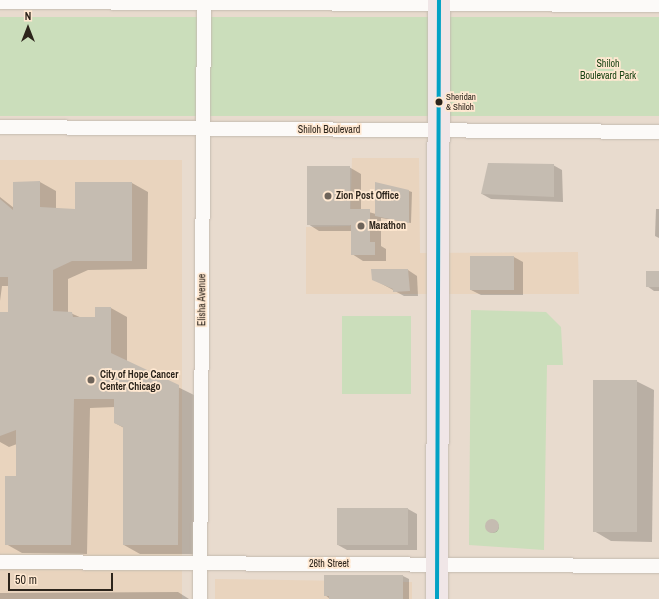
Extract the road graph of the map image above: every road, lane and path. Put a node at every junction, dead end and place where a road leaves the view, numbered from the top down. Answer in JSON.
{"nodes":[{"id":1,"x":204,"y":1,"type":"edge"},
{"id":2,"x":0,"y":2,"type":"edge"},
{"id":3,"x":440,"y":2,"type":"edge"},
{"id":4,"x":659,"y":5,"type":"edge"},
{"id":5,"x":0,"y":128,"type":"edge"},
{"id":6,"x":203,"y":129,"type":"junction"},
{"id":7,"x":439,"y":131,"type":"junction"},
{"id":8,"x":659,"y":132,"type":"edge"},
{"id":9,"x":0,"y":562,"type":"edge"},
{"id":10,"x":200,"y":563,"type":"junction"},
{"id":11,"x":438,"y":565,"type":"junction"},
{"id":12,"x":659,"y":566,"type":"edge"},
{"id":13,"x":200,"y":599,"type":"edge"},
{"id":14,"x":437,"y":599,"type":"edge"}],
"edges":[{"from":1,"to":2,"type":"street"},
{"from":1,"to":3,"type":"street"},
{"from":1,"to":6,"type":"street","name":"Elisha Avenue"},
{"from":3,"to":4,"type":"street"},
{"from":3,"to":7,"type":"main road"},
{"from":5,"to":6,"type":"street","name":"Shiloh Boulevard"},
{"from":6,"to":7,"type":"street","name":"Shiloh Boulevard"},
{"from":6,"to":10,"type":"street","name":"Elisha Avenue"},
{"from":7,"to":8,"type":"street","name":"Shiloh Boulevard"},
{"from":7,"to":11,"type":"main road"},
{"from":9,"to":10,"type":"street","name":"26th Street"},
{"from":10,"to":11,"type":"street","name":"26th Street"},
{"from":10,"to":13,"type":"street","name":"Elisha Avenue"},
{"from":11,"to":12,"type":"street","name":"26th Street"},
{"from":11,"to":14,"type":"main road"}]}
